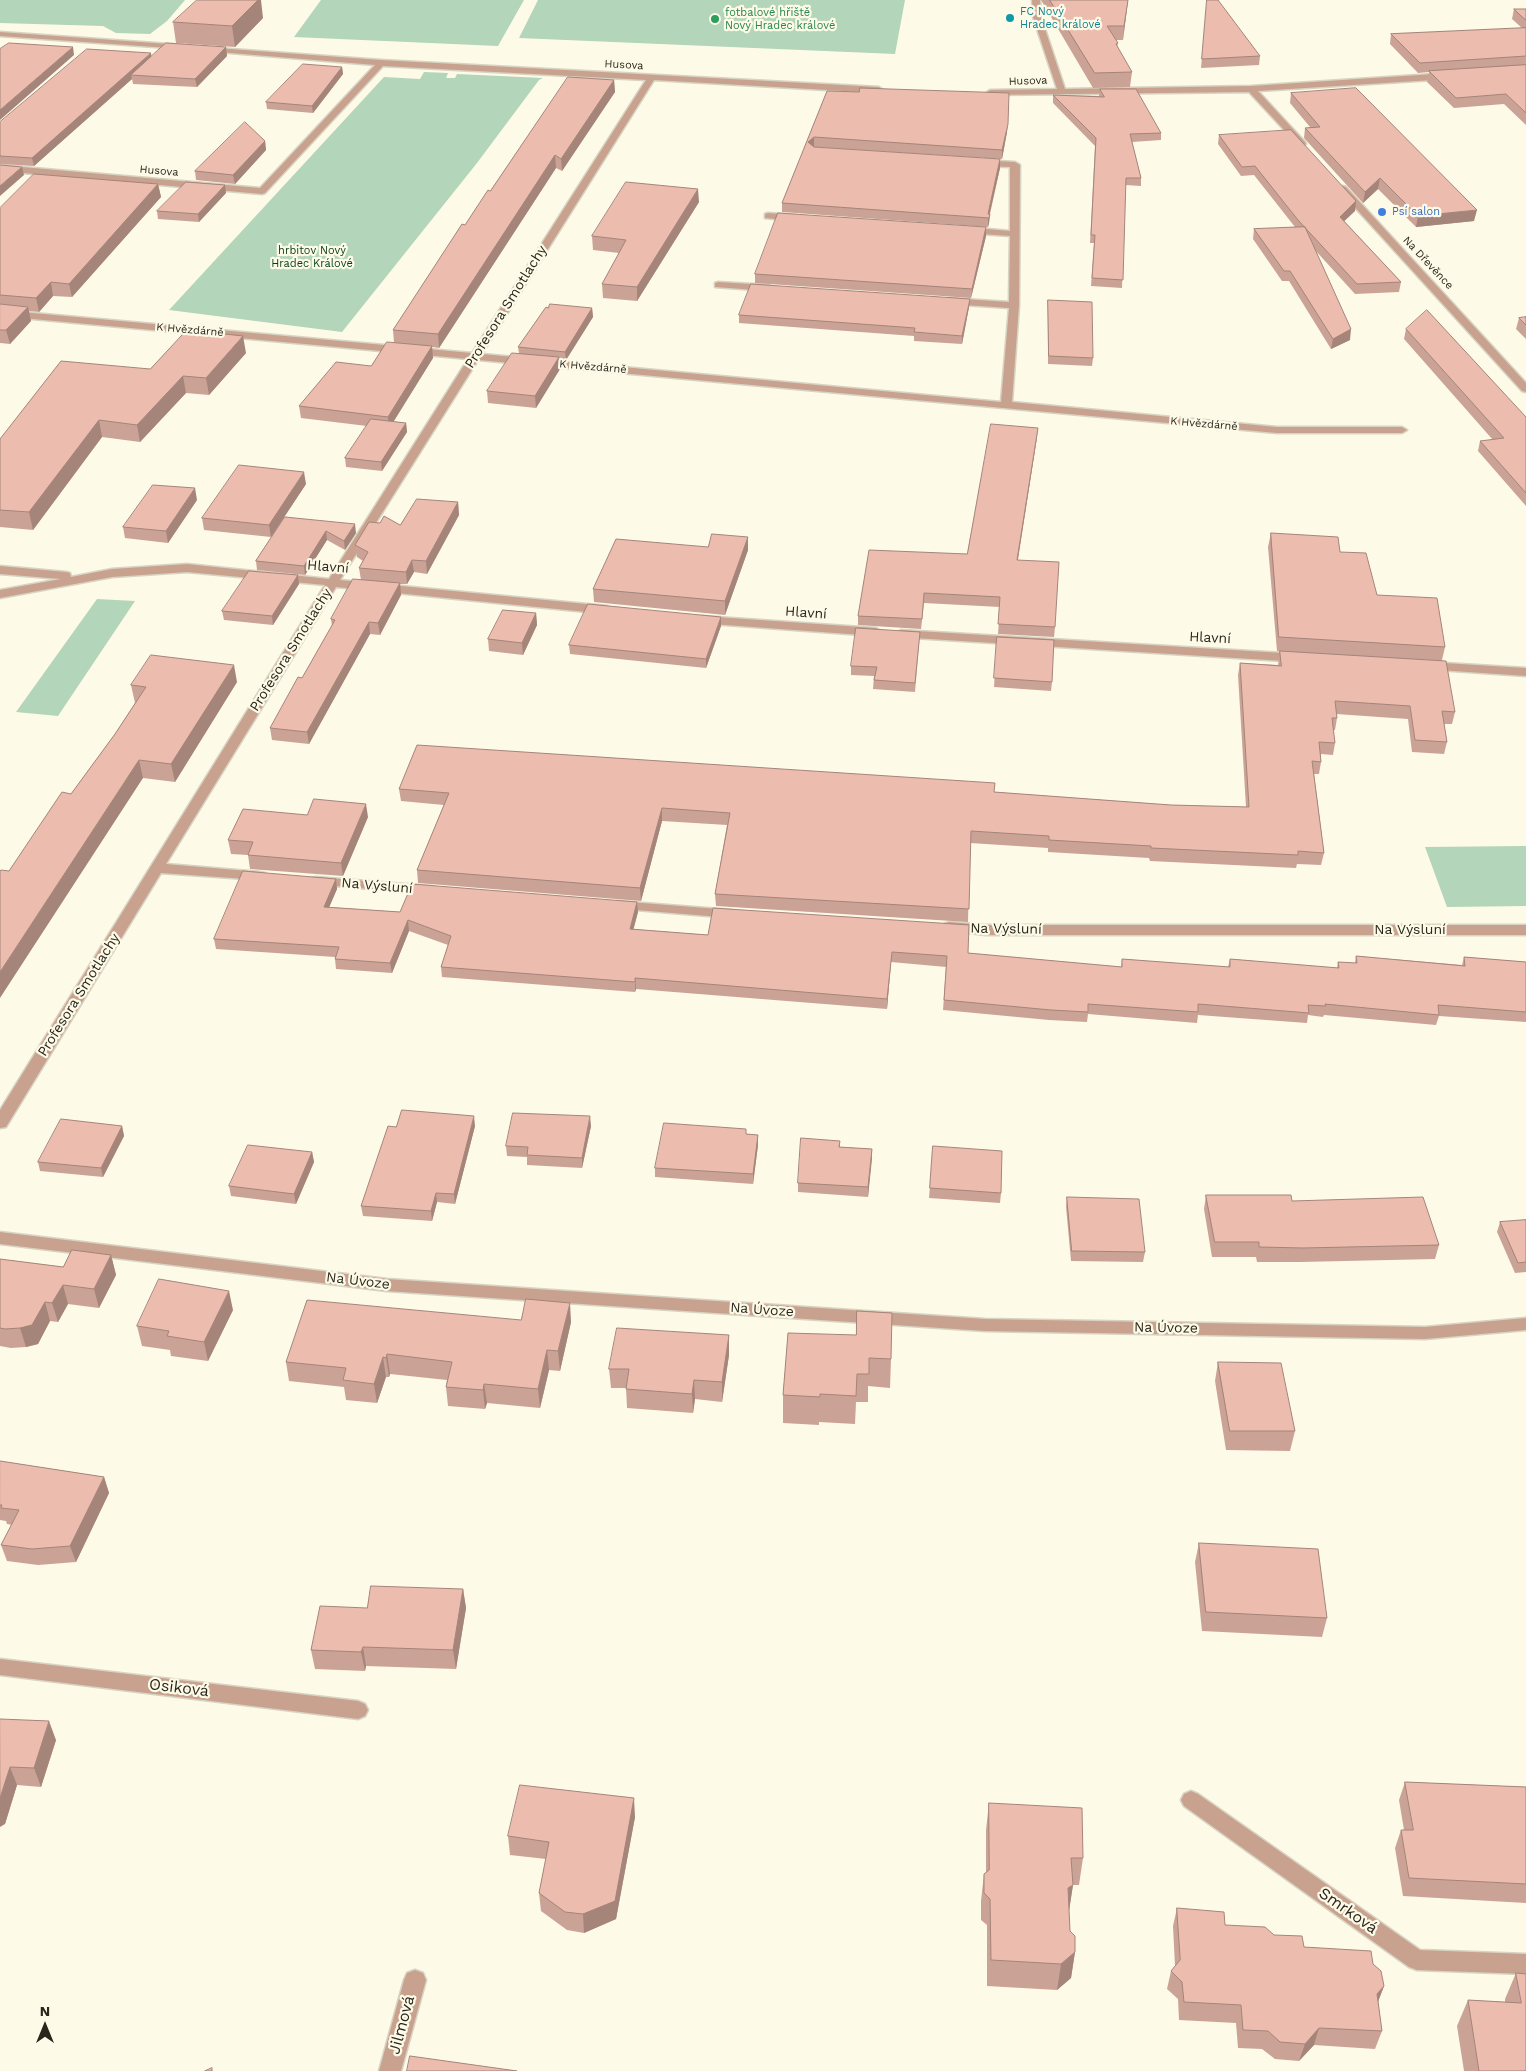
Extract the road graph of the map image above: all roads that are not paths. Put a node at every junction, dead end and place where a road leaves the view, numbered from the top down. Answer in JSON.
{"nodes":[{"id":1,"x":1036,"y":0,"type":"edge"},
{"id":2,"x":0,"y":34,"type":"edge"},
{"id":3,"x":381,"y":63,"type":"junction"},
{"id":4,"x":1462,"y":75,"type":"edge"},
{"id":5,"x":651,"y":78,"type":"junction"},
{"id":6,"x":1251,"y":89,"type":"junction"},
{"id":7,"x":888,"y":90,"type":"edge"},
{"id":8,"x":1062,"y":92,"type":"junction"},
{"id":9,"x":983,"y":93,"type":"edge"},
{"id":10,"x":1307,"y":150,"type":"edge"},
{"id":11,"x":967,"y":162,"type":"edge"},
{"id":12,"x":0,"y":168,"type":"edge"},
{"id":13,"x":1334,"y":179,"type":"edge"},
{"id":14,"x":768,"y":216,"type":"dead end"},
{"id":15,"x":807,"y":219,"type":"edge"},
{"id":16,"x":956,"y":229,"type":"edge"},
{"id":17,"x":1015,"y":234,"type":"junction"},
{"id":18,"x":718,"y":285,"type":"dead end"},
{"id":19,"x":778,"y":289,"type":"edge"},
{"id":20,"x":935,"y":300,"type":"edge"},
{"id":21,"x":1014,"y":305,"type":"junction"},
{"id":22,"x":0,"y":313,"type":"edge"},
{"id":23,"x":474,"y":356,"type":"junction"},
{"id":24,"x":1526,"y":389,"type":"edge"},
{"id":25,"x":1006,"y":406,"type":"junction"},
{"id":26,"x":1402,"y":430,"type":"dead end"},
{"id":27,"x":0,"y":570,"type":"edge"},
{"id":28,"x":85,"y":577,"type":"junction"},
{"id":29,"x":333,"y":582,"type":"junction"},
{"id":30,"x":0,"y":594,"type":"edge"},
{"id":31,"x":616,"y":611,"type":"edge"},
{"id":32,"x":686,"y":618,"type":"edge"},
{"id":33,"x":1308,"y":659,"type":"edge"},
{"id":34,"x":1417,"y":665,"type":"edge"},
{"id":35,"x":1526,"y":672,"type":"edge"},
{"id":36,"x":157,"y":868,"type":"junction"},
{"id":37,"x":276,"y":877,"type":"edge"},
{"id":38,"x":306,"y":880,"type":"edge"},
{"id":39,"x":445,"y":891,"type":"edge"},
{"id":40,"x":604,"y":904,"type":"edge"},
{"id":41,"x":742,"y":914,"type":"edge"},
{"id":42,"x":937,"y":927,"type":"edge"},
{"id":43,"x":1526,"y":930,"type":"edge"},
{"id":44,"x":0,"y":1123,"type":"edge"},
{"id":45,"x":0,"y":1238,"type":"edge"},
{"id":46,"x":1526,"y":1324,"type":"edge"},
{"id":47,"x":0,"y":1667,"type":"edge"},
{"id":48,"x":358,"y":1710,"type":"dead end"},
{"id":49,"x":1191,"y":1800,"type":"dead end"},
{"id":50,"x":1526,"y":1964,"type":"edge"},
{"id":51,"x":415,"y":1980,"type":"dead end"},
{"id":52,"x":390,"y":2071,"type":"edge"}],
"edges":[{"from":1,"to":8,"type":"street"},
{"from":2,"to":3,"type":"street","name":"Husova"},
{"from":3,"to":5,"type":"street","name":"Husova"},
{"from":3,"to":12,"type":"street","name":"Husova"},
{"from":4,"to":6,"type":"street","name":"Husova"},
{"from":5,"to":7,"type":"street","name":"Husova"},
{"from":5,"to":23,"type":"street","name":"Profesora Smotlachy"},
{"from":6,"to":8,"type":"street","name":"Husova"},
{"from":6,"to":10,"type":"street"},
{"from":8,"to":9,"type":"street","name":"Husova"},
{"from":11,"to":17,"type":"street"},
{"from":13,"to":24,"type":"street","name":"Na Dřevěnce"},
{"from":14,"to":15,"type":"street"},
{"from":16,"to":17,"type":"street"},
{"from":17,"to":21,"type":"street"},
{"from":18,"to":19,"type":"street"},
{"from":20,"to":21,"type":"street"},
{"from":21,"to":25,"type":"street"},
{"from":22,"to":23,"type":"street","name":"K Hvězdárně"},
{"from":23,"to":25,"type":"street","name":"K Hvězdárně"},
{"from":23,"to":29,"type":"street","name":"Profesora Smotlachy"},
{"from":25,"to":26,"type":"street","name":"K Hvězdárně"},
{"from":27,"to":28,"type":"street","name":"Hlavní"},
{"from":28,"to":29,"type":"street","name":"Hlavní"},
{"from":28,"to":30,"type":"street","name":"Hlavní"},
{"from":29,"to":31,"type":"street","name":"Hlavní"},
{"from":29,"to":36,"type":"street","name":"Profesora Smotlachy"},
{"from":32,"to":33,"type":"street","name":"Hlavní"},
{"from":34,"to":35,"type":"street"},
{"from":36,"to":37,"type":"street"},
{"from":36,"to":44,"type":"street","name":"Profesora Smotlachy"},
{"from":38,"to":39,"type":"street","name":"Na Výsluní"},
{"from":40,"to":41,"type":"street"},
{"from":42,"to":43,"type":"street","name":"Na Výsluní"},
{"from":45,"to":46,"type":"street","name":"Na Úvoze"},
{"from":47,"to":48,"type":"street","name":"Osiková"},
{"from":49,"to":50,"type":"street","name":"Smrková"},
{"from":51,"to":52,"type":"street","name":"Jilmová"}]}
